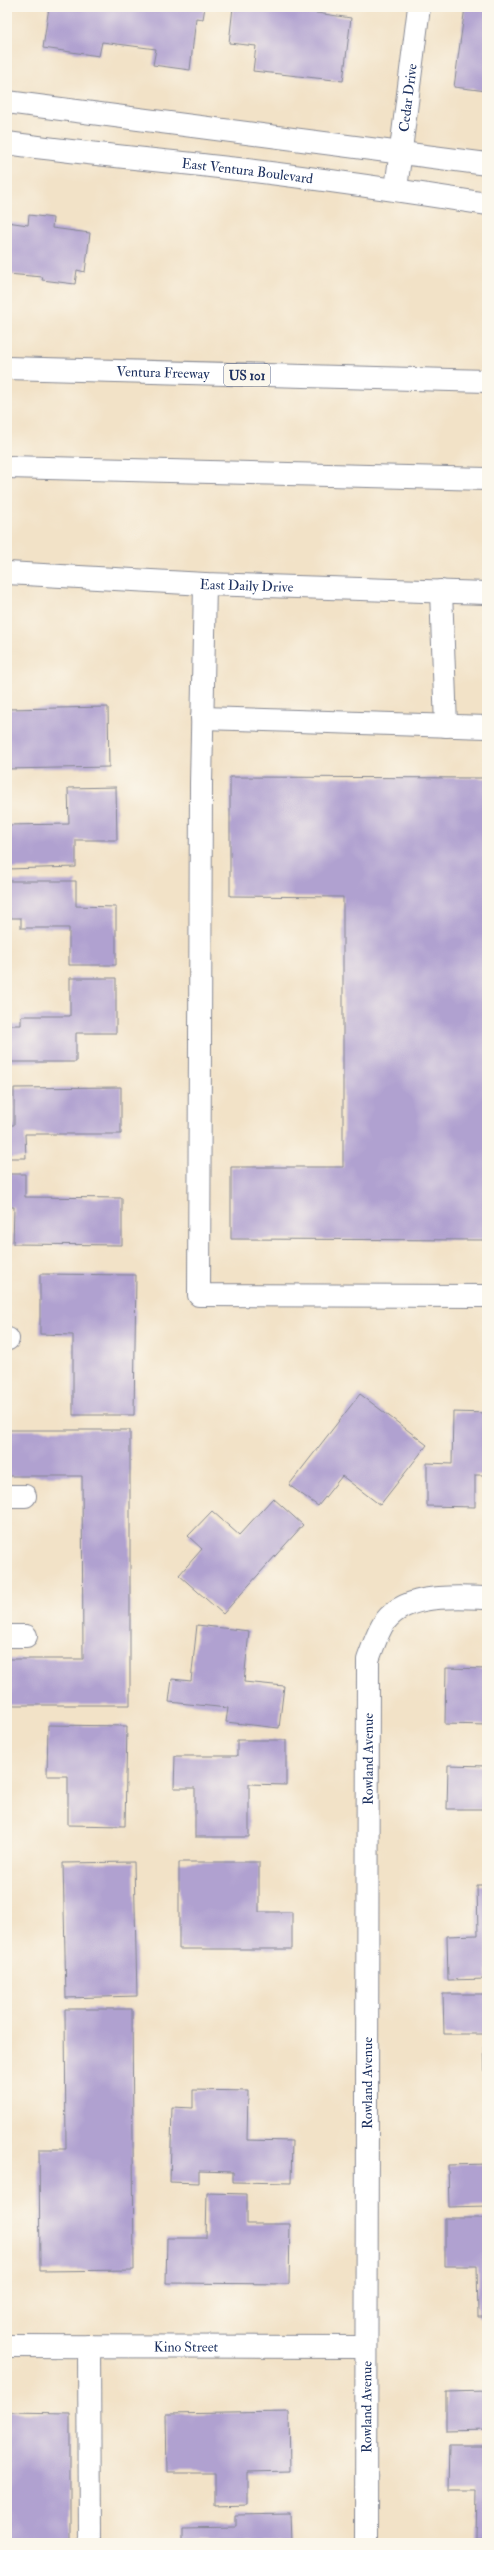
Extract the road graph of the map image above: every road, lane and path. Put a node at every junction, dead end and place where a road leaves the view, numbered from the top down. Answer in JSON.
{"nodes":[{"id":1,"x":420,"y":7,"type":"edge"},
{"id":2,"x":7,"y":102,"type":"edge"},
{"id":3,"x":7,"y":143,"type":"edge"},
{"id":4,"x":400,"y":154,"type":"junction"},
{"id":5,"x":487,"y":164,"type":"edge"},
{"id":6,"x":396,"y":189,"type":"junction"},
{"id":7,"x":487,"y":204,"type":"edge"},
{"id":8,"x":7,"y":368,"type":"edge"},
{"id":9,"x":487,"y":381,"type":"edge"},
{"id":10,"x":7,"y":467,"type":"edge"},
{"id":11,"x":487,"y":478,"type":"edge"},
{"id":12,"x":7,"y":573,"type":"edge"},
{"id":13,"x":205,"y":584,"type":"junction"},
{"id":14,"x":441,"y":592,"type":"junction"},
{"id":15,"x":487,"y":593,"type":"edge"},
{"id":16,"x":202,"y":718,"type":"junction"},
{"id":17,"x":446,"y":726,"type":"junction"},
{"id":18,"x":487,"y":727,"type":"edge"},
{"id":19,"x":487,"y":1296,"type":"edge"},
{"id":20,"x":487,"y":1598,"type":"edge"},
{"id":21,"x":7,"y":2346,"type":"edge"},
{"id":22,"x":89,"y":2346,"type":"junction"},
{"id":23,"x":366,"y":2347,"type":"junction"},
{"id":24,"x":90,"y":2543,"type":"edge"},
{"id":25,"x":366,"y":2543,"type":"edge"}],
"edges":[{"from":1,"to":4,"type":"main road","name":"Cedar Drive"},
{"from":2,"to":4,"type":"main road"},
{"from":3,"to":6,"type":"main road","name":"East Ventura Boulevard"},
{"from":4,"to":5,"type":"main road"},
{"from":4,"to":6,"type":"main road","name":"Cedar Drive"},
{"from":6,"to":7,"type":"main road","name":"East Ventura Boulevard"},
{"from":8,"to":9,"type":"main road","name":"Ventura Freeway","number":"US 101"},
{"from":10,"to":11,"type":"main road"},
{"from":12,"to":13,"type":"main road","name":"East Daily Drive"},
{"from":13,"to":14,"type":"main road","name":"East Daily Drive"},
{"from":13,"to":16,"type":"main road"},
{"from":14,"to":15,"type":"main road","name":"East Daily Drive"},
{"from":14,"to":17,"type":"main road"},
{"from":16,"to":17,"type":"main road"},
{"from":16,"to":19,"type":"main road"},
{"from":17,"to":18,"type":"main road"},
{"from":20,"to":23,"type":"main road","name":"Rowland Avenue"},
{"from":21,"to":22,"type":"main road","name":"Kino Street"},
{"from":22,"to":23,"type":"main road","name":"Kino Street"},
{"from":22,"to":24,"type":"main road"},
{"from":23,"to":25,"type":"main road","name":"Rowland Avenue"}]}
